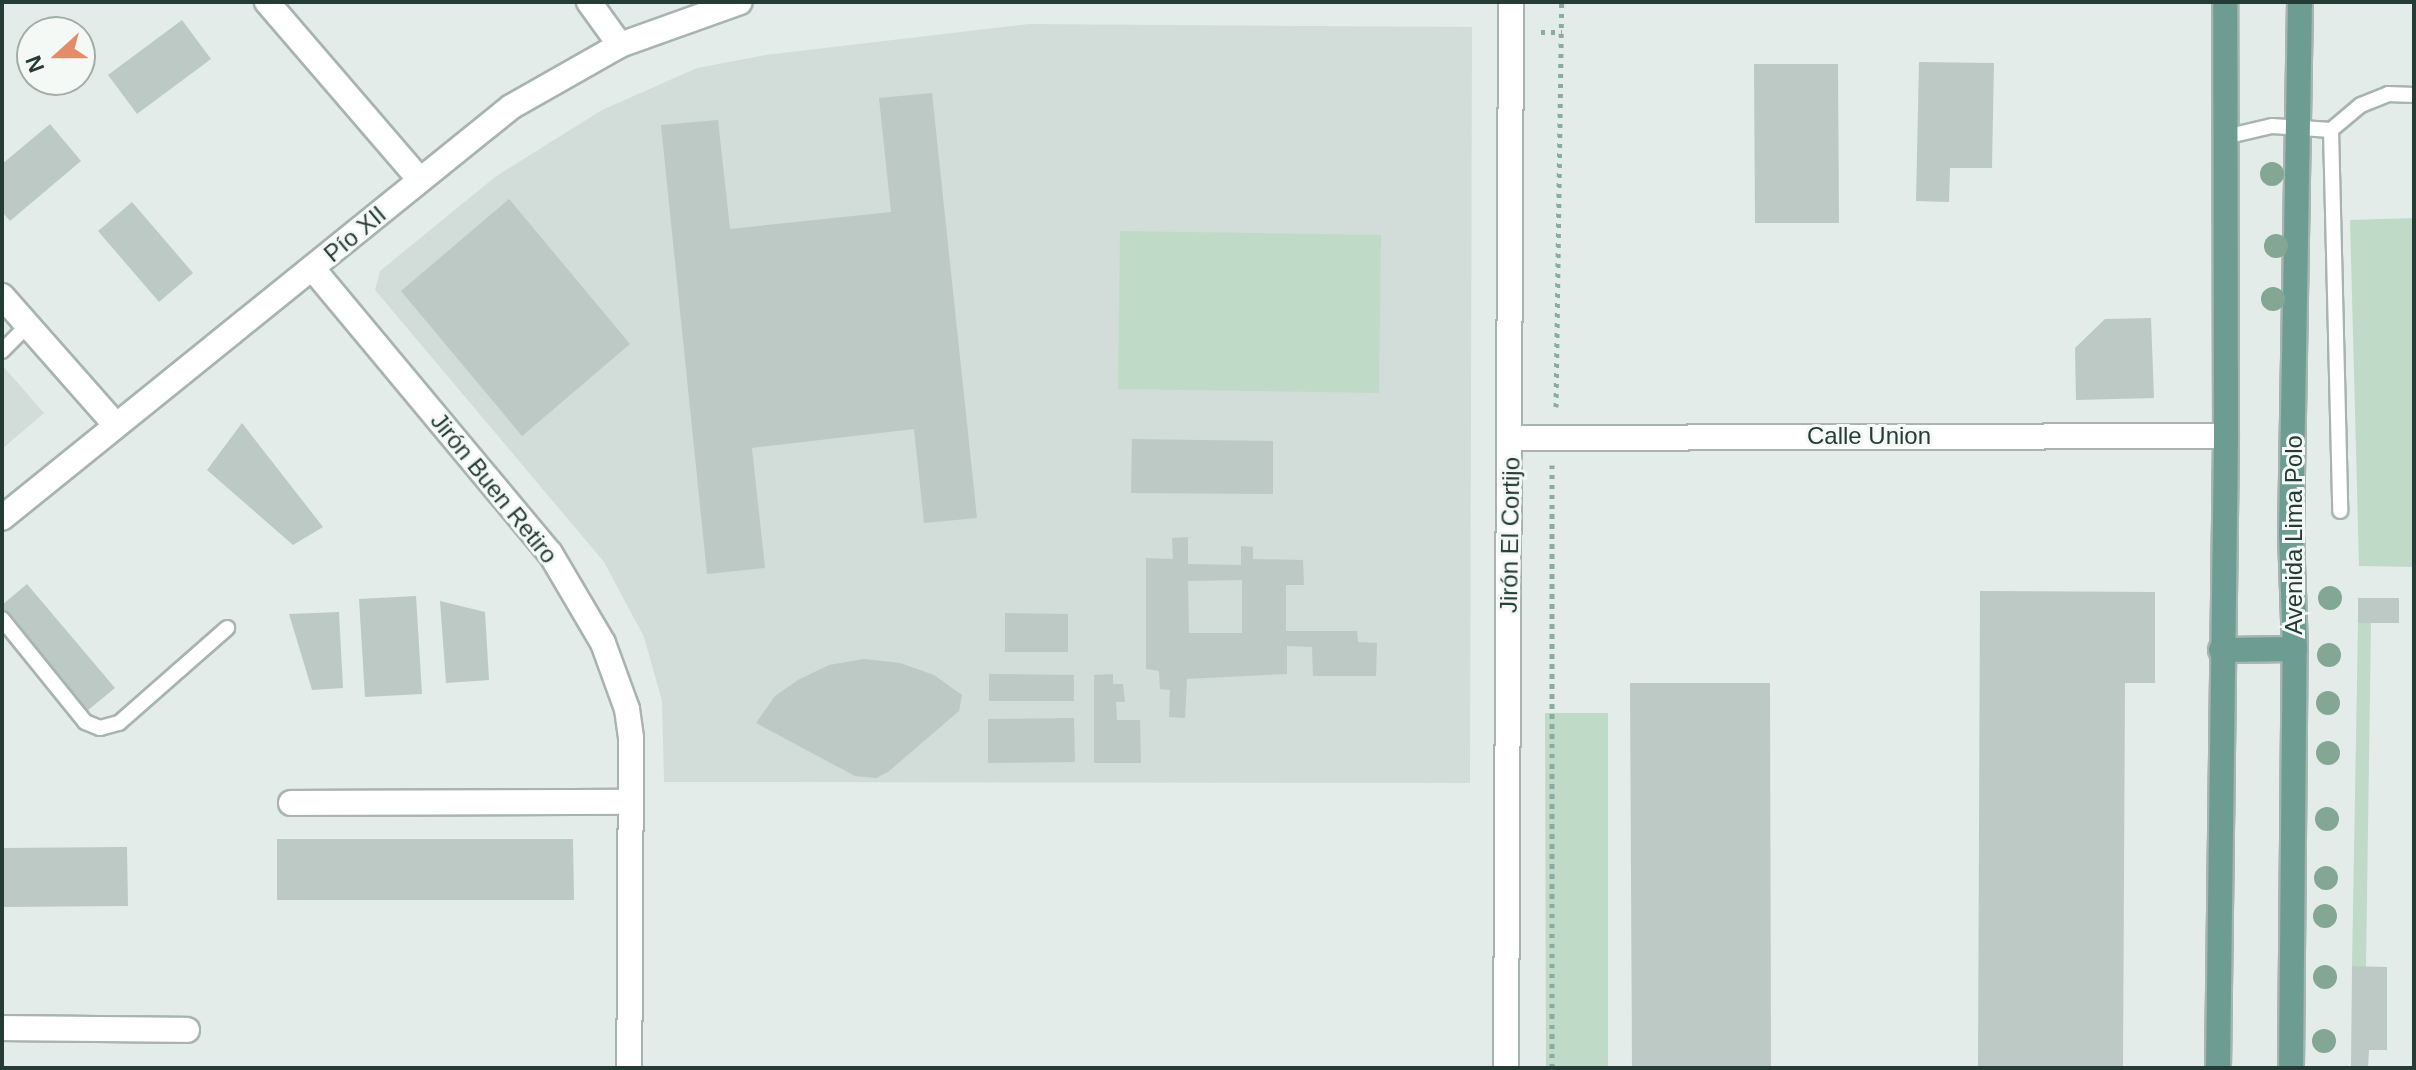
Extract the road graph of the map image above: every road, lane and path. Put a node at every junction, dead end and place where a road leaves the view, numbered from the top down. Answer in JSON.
{"nodes":[{"id":1,"x":267,"y":2,"type":"edge"},
{"id":2,"x":589,"y":2,"type":"edge"},
{"id":3,"x":740,"y":2,"type":"edge"},
{"id":4,"x":1511,"y":2,"type":"edge"},
{"id":5,"x":1562,"y":2,"type":"edge"},
{"id":6,"x":2225,"y":2,"type":"edge"},
{"id":7,"x":2300,"y":2,"type":"edge"},
{"id":8,"x":620,"y":45,"type":"junction"},
{"id":9,"x":2414,"y":95,"type":"edge"},
{"id":10,"x":2298,"y":127,"type":"junction"},
{"id":11,"x":2331,"y":130,"type":"junction"},
{"id":12,"x":2225,"y":137,"type":"junction"},
{"id":13,"x":419,"y":179,"type":"junction"},
{"id":14,"x":313,"y":269,"type":"junction"},
{"id":15,"x":2,"y":296,"type":"edge"},
{"id":16,"x":28,"y":325,"type":"junction"},
{"id":17,"x":2,"y":351,"type":"edge"},
{"id":18,"x":115,"y":424,"type":"junction"},
{"id":19,"x":2226,"y":436,"type":"junction"},
{"id":20,"x":1555,"y":437,"type":"junction"},
{"id":21,"x":1511,"y":438,"type":"junction"},
{"id":22,"x":2340,"y":511,"type":"dead end"},
{"id":23,"x":2,"y":518,"type":"edge"},
{"id":24,"x":2,"y":619,"type":"edge"},
{"id":25,"x":227,"y":628,"type":"dead end"},
{"id":26,"x":2295,"y":649,"type":"junction"},
{"id":27,"x":2221,"y":650,"type":"junction"},
{"id":28,"x":631,"y":802,"type":"junction"},
{"id":29,"x":291,"y":803,"type":"dead end"},
{"id":30,"x":2,"y":1028,"type":"edge"},
{"id":31,"x":187,"y":1030,"type":"dead end"},
{"id":32,"x":629,"y":1068,"type":"edge"},
{"id":33,"x":1506,"y":1068,"type":"edge"},
{"id":34,"x":1552,"y":1068,"type":"edge"},
{"id":35,"x":2218,"y":1068,"type":"edge"},
{"id":36,"x":2291,"y":1068,"type":"edge"}],
"edges":[{"from":1,"to":13,"type":"street"},
{"from":2,"to":8,"type":"street"},
{"from":3,"to":8,"type":"street","name":"Pío XII"},
{"from":4,"to":21,"type":"street","name":"Jirón El Cortijo"},
{"from":5,"to":20,"type":"path"},
{"from":6,"to":12,"type":"main road"},
{"from":7,"to":10,"type":"main road","name":"Avenida Lima Polo"},
{"from":8,"to":13,"type":"street","name":"Pío XII"},
{"from":9,"to":11,"type":"lane"},
{"from":10,"to":11,"type":"lane"},
{"from":10,"to":12,"type":"lane"},
{"from":10,"to":26,"type":"main road","name":"Avenida Lima Polo"},
{"from":11,"to":22,"type":"lane"},
{"from":12,"to":19,"type":"main road"},
{"from":13,"to":14,"type":"street","name":"Pío XII"},
{"from":14,"to":18,"type":"street","name":"Pío XII"},
{"from":14,"to":28,"type":"street","name":"Jirón Buen Retiro"},
{"from":15,"to":16,"type":"street"},
{"from":16,"to":17,"type":"lane"},
{"from":16,"to":18,"type":"street"},
{"from":18,"to":23,"type":"street","name":"Pío XII"},
{"from":19,"to":20,"type":"street","name":"Calle Union"},
{"from":19,"to":27,"type":"main road"},
{"from":20,"to":21,"type":"street","name":"Calle Union"},
{"from":20,"to":34,"type":"path"},
{"from":21,"to":33,"type":"street","name":"Jirón El Cortijo"},
{"from":24,"to":25,"type":"lane"},
{"from":26,"to":27,"type":"main road"},
{"from":26,"to":36,"type":"main road","name":"Avenida Lima Polo"},
{"from":27,"to":35,"type":"main road"},
{"from":28,"to":29,"type":"street"},
{"from":28,"to":32,"type":"street","name":"Jirón Buen Retiro"},
{"from":30,"to":31,"type":"street"}]}
